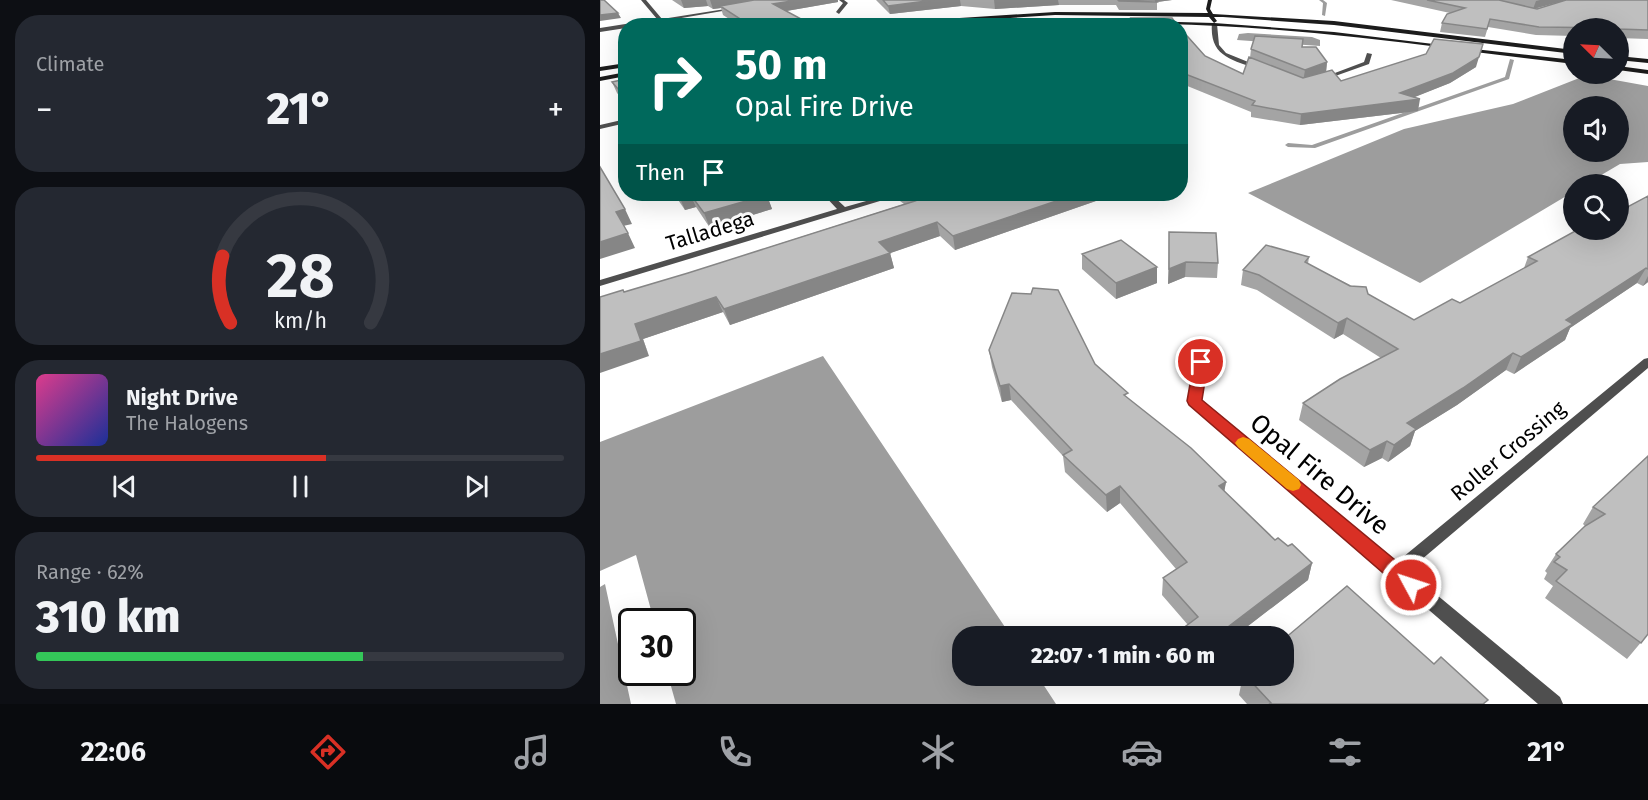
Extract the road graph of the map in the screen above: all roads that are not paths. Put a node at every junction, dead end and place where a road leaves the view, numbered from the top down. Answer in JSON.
{"nodes":[{"id":1,"x":643,"y":0,"type":"edge"},
{"id":2,"x":841,"y":0,"type":"edge"},
{"id":3,"x":1210,"y":0,"type":"edge"},
{"id":4,"x":747,"y":6,"type":"edge"},
{"id":5,"x":839,"y":12,"type":"dead end"},
{"id":6,"x":1212,"y":15,"type":"junction"},
{"id":7,"x":659,"y":18,"type":"edge"},
{"id":8,"x":672,"y":18,"type":"edge"},
{"id":9,"x":971,"y":18,"type":"edge"},
{"id":10,"x":1188,"y":24,"type":"edge"},
{"id":11,"x":1214,"y":24,"type":"junction"},
{"id":12,"x":618,"y":27,"type":"edge"},
{"id":13,"x":600,"y":30,"type":"edge"},
{"id":14,"x":1563,"y":51,"type":"edge"},
{"id":15,"x":1369,"y":54,"type":"dead end"},
{"id":16,"x":1629,"y":59,"type":"edge"},
{"id":17,"x":1563,"y":61,"type":"edge"},
{"id":18,"x":1648,"y":61,"type":"edge"},
{"id":19,"x":618,"y":66,"type":"edge"},
{"id":20,"x":600,"y":69,"type":"edge"},
{"id":21,"x":1629,"y":69,"type":"edge"},
{"id":22,"x":1648,"y":72,"type":"edge"},
{"id":23,"x":1273,"y":74,"type":"edge"},
{"id":24,"x":618,"y":76,"type":"edge"},
{"id":25,"x":600,"y":79,"type":"edge"},
{"id":26,"x":1314,"y":82,"type":"edge"},
{"id":27,"x":618,"y":124,"type":"edge"},
{"id":28,"x":600,"y":127,"type":"edge"},
{"id":29,"x":834,"y":201,"type":"edge"},
{"id":30,"x":874,"y":201,"type":"edge"},
{"id":31,"x":843,"y":210,"type":"junction"},
{"id":32,"x":600,"y":283,"type":"edge"},
{"id":33,"x":1201,"y":362,"type":"dead end"},
{"id":34,"x":1648,"y":362,"type":"edge"},
{"id":35,"x":1396,"y":572,"type":"junction"},
{"id":36,"x":1553,"y":704,"type":"edge"}],
"edges":[{"from":1,"to":7,"type":"street"},
{"from":2,"to":5,"type":"street"},
{"from":3,"to":6,"type":"street"},
{"from":4,"to":8,"type":"street"},
{"from":6,"to":9,"type":"street"},
{"from":6,"to":11,"type":"street"},
{"from":6,"to":14,"type":"street"},
{"from":10,"to":11,"type":"street"},
{"from":11,"to":17,"type":"street"},
{"from":11,"to":23,"type":"street"},
{"from":12,"to":13,"type":"street"},
{"from":15,"to":26,"type":"street"},
{"from":16,"to":18,"type":"street"},
{"from":19,"to":20,"type":"street"},
{"from":21,"to":22,"type":"street"},
{"from":24,"to":25,"type":"street"},
{"from":27,"to":28,"type":"street"},
{"from":29,"to":31,"type":"street"},
{"from":30,"to":31,"type":"street","name":"Talladega"},
{"from":31,"to":32,"type":"street","name":"Talladega"},
{"from":33,"to":35,"type":"street","name":"Opal Fire Drive"},
{"from":34,"to":35,"type":"street","name":"Roller Crossing"},
{"from":35,"to":36,"type":"street","name":"Opal Fire Drive"}]}
